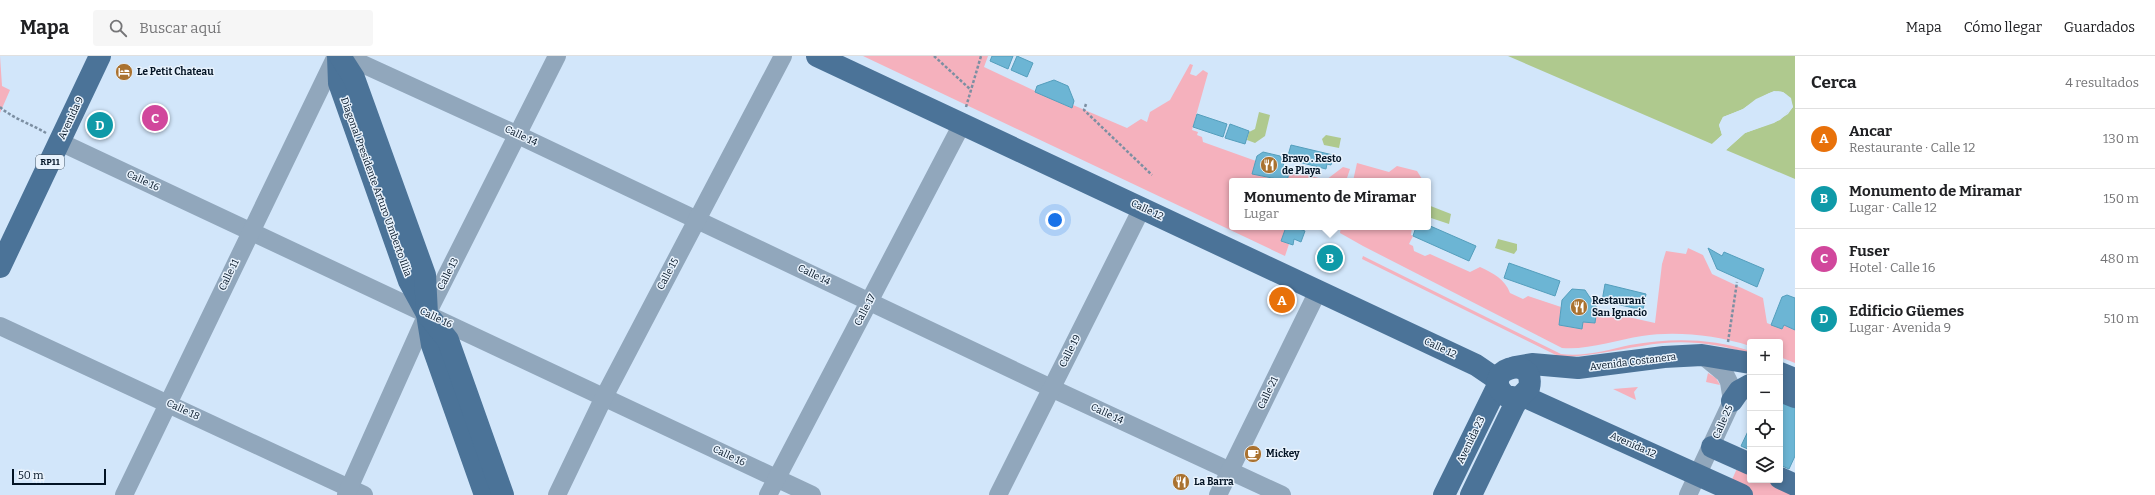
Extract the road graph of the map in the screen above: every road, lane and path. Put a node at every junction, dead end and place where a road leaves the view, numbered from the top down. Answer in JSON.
{"nodes":[{"id":1,"x":100,"y":56,"type":"edge"},
{"id":2,"x":338,"y":56,"type":"edge"},
{"id":3,"x":345,"y":56,"type":"edge"},
{"id":4,"x":557,"y":56,"type":"edge"},
{"id":5,"x":783,"y":56,"type":"edge"},
{"id":6,"x":817,"y":56,"type":"edge"},
{"id":7,"x":934,"y":56,"type":"edge"},
{"id":8,"x":981,"y":56,"type":"edge"},
{"id":9,"x":971,"y":90,"type":"junction"},
{"id":10,"x":1086,"y":104,"type":"dead end"},
{"id":11,"x":0,"y":107,"type":"edge"},
{"id":12,"x":963,"y":116,"type":"junction"},
{"id":13,"x":518,"y":135,"type":"junction"},
{"id":14,"x":60,"y":142,"type":"junction"},
{"id":15,"x":1152,"y":175,"type":"dead end"},
{"id":16,"x":1142,"y":208,"type":"junction"},
{"id":17,"x":697,"y":219,"type":"junction"},
{"id":18,"x":250,"y":231,"type":"junction"},
{"id":19,"x":2,"y":259,"type":"edge"},
{"id":20,"x":1737,"y":282,"type":"dead end"},
{"id":21,"x":1318,"y":291,"type":"junction"},
{"id":22,"x":869,"y":302,"type":"junction"},
{"id":23,"x":427,"y":314,"type":"junction"},
{"id":24,"x":0,"y":326,"type":"edge"},
{"id":25,"x":1728,"y":342,"type":"dead end"},
{"id":26,"x":1702,"y":355,"type":"junction"},
{"id":27,"x":1747,"y":362,"type":"edge"},
{"id":28,"x":1783,"y":374,"type":"edge"},
{"id":29,"x":1505,"y":375,"type":"junction"},
{"id":30,"x":1795,"y":378,"type":"edge"},
{"id":31,"x":1747,"y":387,"type":"edge"},
{"id":32,"x":1051,"y":388,"type":"junction"},
{"id":33,"x":1783,"y":392,"type":"edge"},
{"id":34,"x":1795,"y":396,"type":"edge"},
{"id":35,"x":604,"y":397,"type":"junction"},
{"id":36,"x":1521,"y":397,"type":"junction"},
{"id":37,"x":1732,"y":401,"type":"junction"},
{"id":38,"x":168,"y":403,"type":"junction"},
{"id":39,"x":1712,"y":447,"type":"junction"},
{"id":40,"x":1747,"y":463,"type":"edge"},
{"id":41,"x":1230,"y":470,"type":"junction"},
{"id":42,"x":1698,"y":475,"type":"junction"},
{"id":43,"x":776,"y":478,"type":"junction"},
{"id":44,"x":1783,"y":479,"type":"edge"},
{"id":45,"x":1795,"y":485,"type":"edge"},
{"id":46,"x":353,"y":493,"type":"edge"},
{"id":47,"x":124,"y":495,"type":"edge"},
{"id":48,"x":485,"y":495,"type":"edge"},
{"id":49,"x":503,"y":495,"type":"edge"},
{"id":50,"x":557,"y":495,"type":"edge"},
{"id":51,"x":768,"y":495,"type":"edge"},
{"id":52,"x":812,"y":495,"type":"edge"},
{"id":53,"x":998,"y":495,"type":"edge"},
{"id":54,"x":1218,"y":495,"type":"edge"},
{"id":55,"x":1282,"y":495,"type":"edge"},
{"id":56,"x":1444,"y":495,"type":"edge"},
{"id":57,"x":1471,"y":495,"type":"edge"},
{"id":58,"x":1688,"y":495,"type":"edge"},
{"id":59,"x":1742,"y":495,"type":"edge"}],
"edges":[{"from":1,"to":14,"type":"main road","name":"Avenida 9","number":"RP11"},
{"from":2,"to":18,"type":"street","name":"Calle 11"},
{"from":2,"to":23,"type":"main road","name":"Diagonal Presidente Arturo Umberto Illia"},
{"from":3,"to":13,"type":"street","name":"Calle 14"},
{"from":4,"to":13,"type":"street","name":"Calle 13"},
{"from":5,"to":17,"type":"street","name":"Calle 15"},
{"from":6,"to":12,"type":"main road","name":"Calle 12"},
{"from":7,"to":9,"type":"path"},
{"from":8,"to":9,"type":"path"},
{"from":9,"to":12,"type":"path"},
{"from":10,"to":15,"type":"path"},
{"from":11,"to":14,"type":"path"},
{"from":12,"to":16,"type":"main road","name":"Calle 12"},
{"from":12,"to":22,"type":"street","name":"Calle 17"},
{"from":13,"to":17,"type":"street","name":"Calle 14"},
{"from":13,"to":23,"type":"street","name":"Calle 13"},
{"from":14,"to":18,"type":"street","name":"Calle 16"},
{"from":14,"to":19,"type":"main road","name":"Avenida 9","number":"RP11"},
{"from":16,"to":21,"type":"main road","name":"Calle 12"},
{"from":16,"to":32,"type":"street","name":"Calle 19"},
{"from":17,"to":22,"type":"street","name":"Calle 14"},
{"from":17,"to":35,"type":"street","name":"Calle 15"},
{"from":18,"to":23,"type":"street","name":"Calle 16"},
{"from":18,"to":38,"type":"street","name":"Calle 11"},
{"from":20,"to":25,"type":"path"},
{"from":21,"to":29,"type":"main road","name":"Calle 12"},
{"from":21,"to":41,"type":"street","name":"Calle 21"},
{"from":22,"to":32,"type":"street","name":"Calle 14"},
{"from":22,"to":43,"type":"street","name":"Calle 17"},
{"from":23,"to":35,"type":"street","name":"Calle 16"},
{"from":23,"to":46,"type":"street","name":"Calle 13"},
{"from":23,"to":48,"type":"main road","name":"Diagonal Presidente Arturo Umberto Illia"},
{"from":23,"to":49,"type":"main road"},
{"from":24,"to":38,"type":"street","name":"Calle 18"},
{"from":26,"to":27,"type":"main road","name":"Avenida Costanera"},
{"from":26,"to":29,"type":"main road","name":"Avenida Costanera"},
{"from":26,"to":37,"type":"street","name":"Calle 25"},
{"from":28,"to":30,"type":"main road"},
{"from":29,"to":36,"type":"main road","name":"Calle 12"},
{"from":29,"to":56,"type":"main road","name":"Avenida 23"},
{"from":31,"to":37,"type":"main road"},
{"from":32,"to":41,"type":"street","name":"Calle 14"},
{"from":32,"to":53,"type":"street","name":"Calle 19"},
{"from":33,"to":34,"type":"main road"},
{"from":35,"to":43,"type":"street","name":"Calle 16"},
{"from":35,"to":50,"type":"street","name":"Calle 15"},
{"from":36,"to":42,"type":"main road","name":"Avenida 12"},
{"from":36,"to":57,"type":"main road"},
{"from":37,"to":39,"type":"street","name":"Calle 25"},
{"from":38,"to":46,"type":"street","name":"Calle 18"},
{"from":38,"to":47,"type":"street","name":"Calle 11"},
{"from":39,"to":40,"type":"main road"},
{"from":39,"to":42,"type":"street","name":"Calle 25"},
{"from":41,"to":54,"type":"street","name":"Calle 21"},
{"from":41,"to":55,"type":"street","name":"Calle 14"},
{"from":42,"to":58,"type":"street","name":"Calle 25"},
{"from":42,"to":59,"type":"main road","name":"Avenida 12"},
{"from":43,"to":51,"type":"street","name":"Calle 17"},
{"from":43,"to":52,"type":"street","name":"Calle 16"},
{"from":44,"to":45,"type":"main road"}]}
